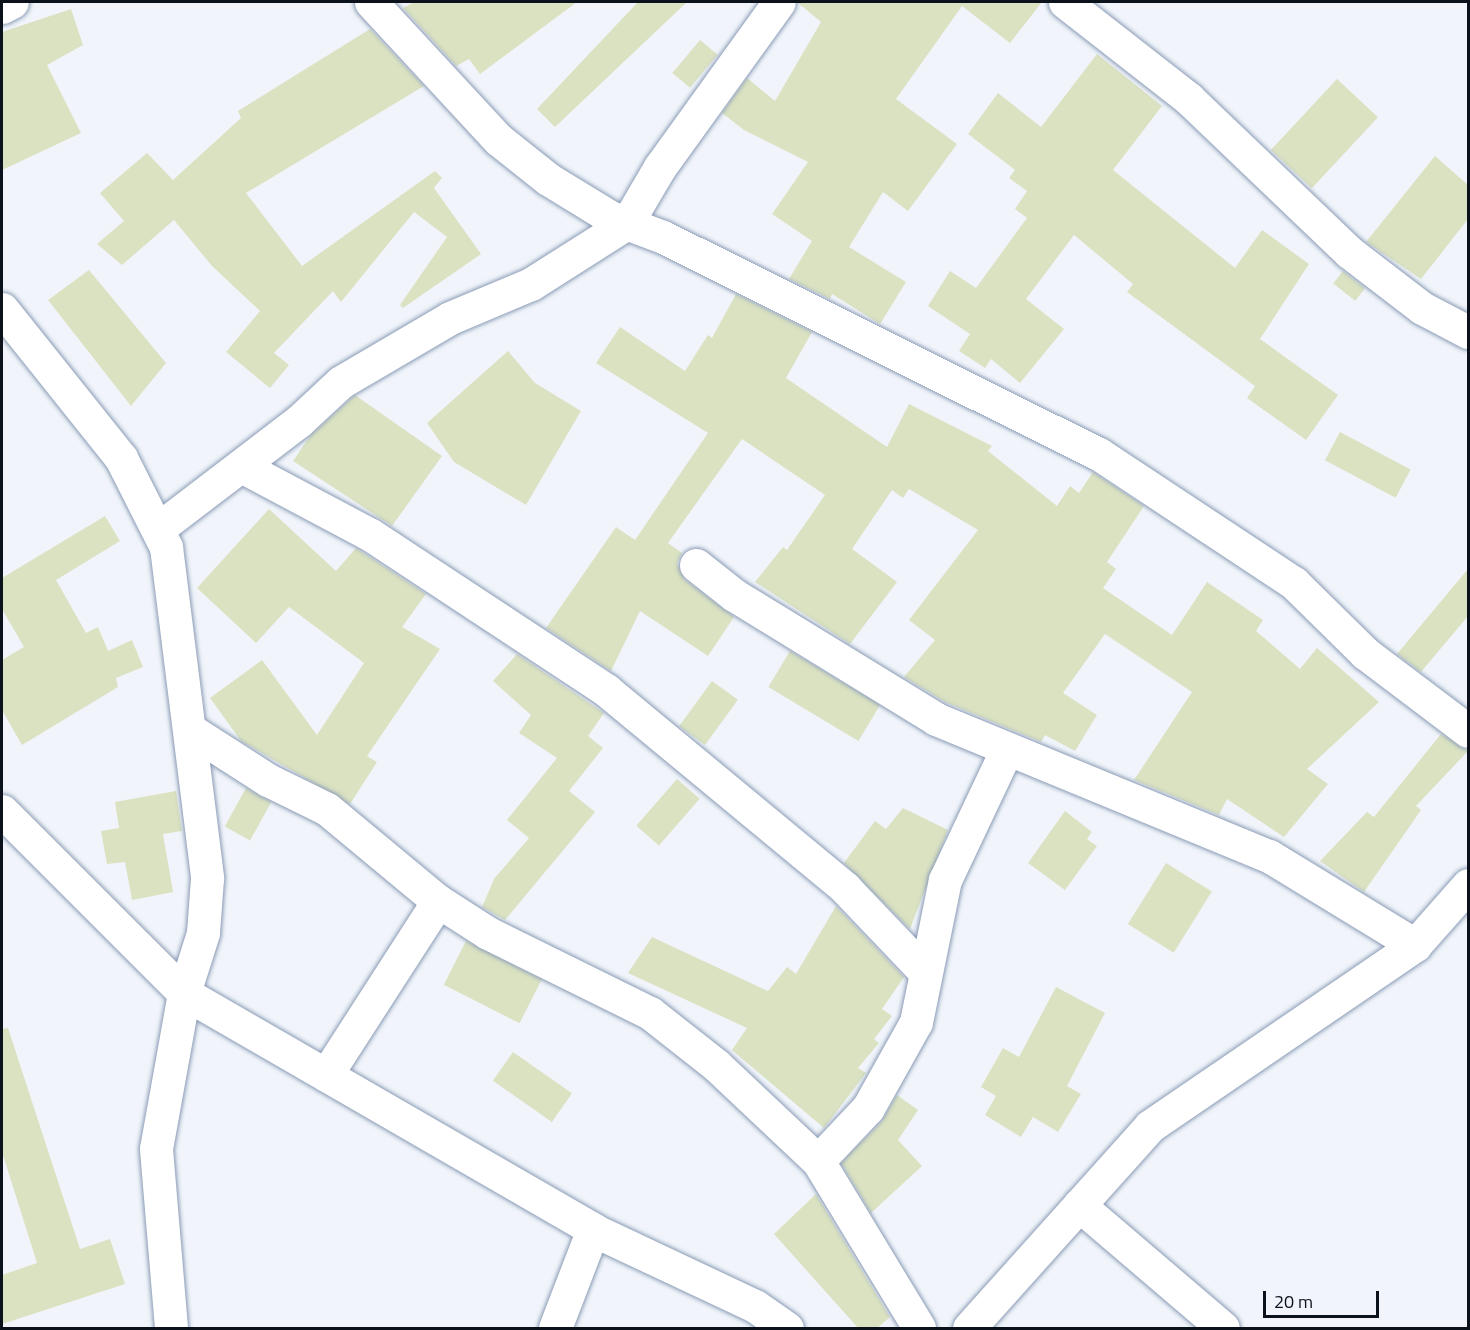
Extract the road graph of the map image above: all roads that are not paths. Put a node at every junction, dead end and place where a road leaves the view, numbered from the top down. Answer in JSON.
{"nodes":[{"id":1,"x":12,"y":2,"type":"edge"},
{"id":2,"x":371,"y":2,"type":"edge"},
{"id":3,"x":778,"y":2,"type":"edge"},
{"id":4,"x":1065,"y":2,"type":"edge"},
{"id":5,"x":2,"y":7,"type":"edge"},
{"id":6,"x":627,"y":223,"type":"junction"},
{"id":7,"x":2,"y":309,"type":"edge"},
{"id":8,"x":1467,"y":329,"type":"edge"},
{"id":9,"x":241,"y":466,"type":"junction"},
{"id":10,"x":159,"y":528,"type":"junction"},
{"id":11,"x":696,"y":565,"type":"dead end"},
{"id":12,"x":190,"y":730,"type":"junction"},
{"id":13,"x":1468,"y":731,"type":"edge"},
{"id":14,"x":1006,"y":751,"type":"junction"},
{"id":15,"x":2,"y":811,"type":"edge"},
{"id":16,"x":1468,"y":885,"type":"edge"},
{"id":17,"x":438,"y":901,"type":"junction"},
{"id":18,"x":1415,"y":945,"type":"junction"},
{"id":19,"x":924,"y":970,"type":"junction"},
{"id":20,"x":184,"y":993,"type":"junction"},
{"id":21,"x":326,"y":1075,"type":"junction"},
{"id":22,"x":818,"y":1161,"type":"junction"},
{"id":23,"x":1079,"y":1205,"type":"junction"},
{"id":24,"x":593,"y":1229,"type":"junction"},
{"id":25,"x":171,"y":1328,"type":"edge"},
{"id":26,"x":555,"y":1329,"type":"edge"},
{"id":27,"x":788,"y":1329,"type":"edge"},
{"id":28,"x":919,"y":1329,"type":"edge"},
{"id":29,"x":969,"y":1329,"type":"edge"},
{"id":30,"x":1224,"y":1329,"type":"edge"}],
"edges":[{"from":1,"to":5,"type":"street"},
{"from":2,"to":6,"type":"street"},
{"from":3,"to":6,"type":"street"},
{"from":4,"to":8,"type":"street"},
{"from":6,"to":9,"type":"street"},
{"from":6,"to":13,"type":"street"},
{"from":7,"to":10,"type":"street"},
{"from":9,"to":10,"type":"street"},
{"from":9,"to":19,"type":"street"},
{"from":10,"to":12,"type":"street"},
{"from":11,"to":14,"type":"street"},
{"from":12,"to":17,"type":"street"},
{"from":12,"to":20,"type":"street"},
{"from":14,"to":18,"type":"street"},
{"from":14,"to":19,"type":"street"},
{"from":15,"to":20,"type":"street"},
{"from":16,"to":18,"type":"street"},
{"from":17,"to":21,"type":"street"},
{"from":17,"to":22,"type":"street"},
{"from":18,"to":23,"type":"street"},
{"from":19,"to":22,"type":"street"},
{"from":20,"to":21,"type":"street"},
{"from":20,"to":25,"type":"street"},
{"from":21,"to":24,"type":"street"},
{"from":22,"to":28,"type":"street"},
{"from":23,"to":29,"type":"street"},
{"from":23,"to":30,"type":"street"},
{"from":24,"to":26,"type":"street"},
{"from":24,"to":27,"type":"street"}]}
